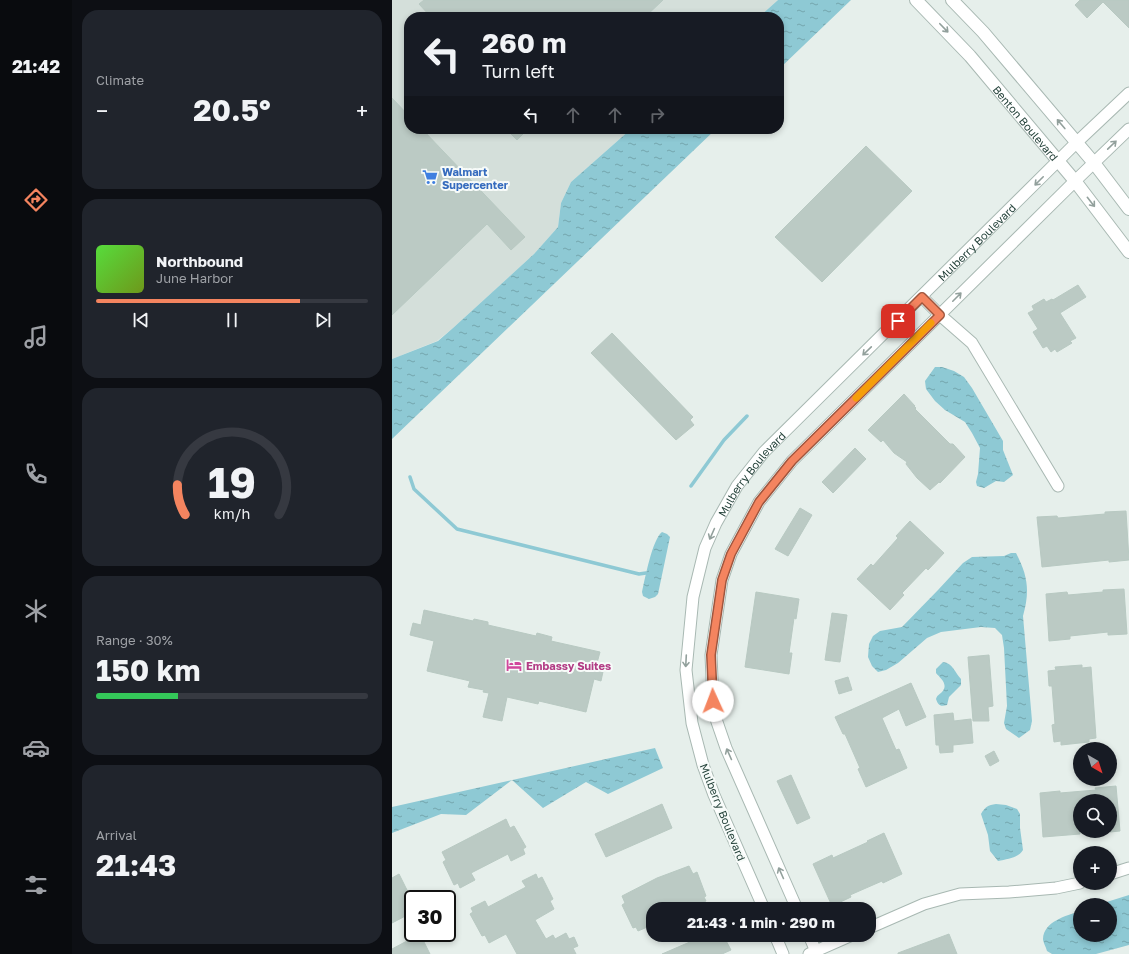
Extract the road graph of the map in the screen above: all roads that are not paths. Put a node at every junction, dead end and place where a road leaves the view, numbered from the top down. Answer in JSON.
{"nodes":[{"id":1,"x":916,"y":0,"type":"edge"},
{"id":2,"x":952,"y":0,"type":"edge"},
{"id":3,"x":1129,"y":93,"type":"edge"},
{"id":4,"x":1129,"y":129,"type":"edge"},
{"id":5,"x":1076,"y":143,"type":"junction"},
{"id":6,"x":1059,"y":162,"type":"junction"},
{"id":7,"x":1094,"y":163,"type":"junction"},
{"id":8,"x":1074,"y":181,"type":"junction"},
{"id":9,"x":1129,"y":209,"type":"edge"},
{"id":10,"x":1129,"y":252,"type":"edge"},
{"id":11,"x":922,"y":297,"type":"junction"},
{"id":12,"x":940,"y":315,"type":"junction"},
{"id":13,"x":1058,"y":486,"type":"dead end"},
{"id":14,"x":1129,"y":868,"type":"edge"},
{"id":15,"x":1117,"y":872,"type":"edge"},
{"id":16,"x":1073,"y":884,"type":"edge"},
{"id":17,"x":761,"y":902,"type":"edge"},
{"id":18,"x":794,"y":902,"type":"edge"},
{"id":19,"x":876,"y":925,"type":"edge"},
{"id":20,"x":778,"y":942,"type":"edge"},
{"id":21,"x":811,"y":942,"type":"edge"},
{"id":22,"x":837,"y":942,"type":"edge"},
{"id":23,"x":814,"y":953,"type":"edge"},
{"id":24,"x":783,"y":954,"type":"edge"}],
"edges":[{"from":1,"to":6,"type":"street","name":"Benton Boulevard","one_way":true},
{"from":5,"to":2,"type":"street","one_way":true},
{"from":3,"to":5,"type":"street","name":"Mulberry Boulevard"},
{"from":7,"to":4,"type":"street","name":"Mulberry Boulevard","one_way":true},
{"from":5,"to":6,"type":"street","name":"Mulberry Boulevard"},
{"from":5,"to":7,"type":"street"},
{"from":6,"to":8,"type":"street","name":"Benton Boulevard"},
{"from":6,"to":11,"type":"street","name":"Mulberry Boulevard","one_way":true},
{"from":7,"to":8,"type":"street","name":"Mulberry Boulevard"},
{"from":7,"to":9,"type":"street"},
{"from":8,"to":10,"type":"street","name":"Benton Boulevard","one_way":true},
{"from":12,"to":8,"type":"street","name":"Mulberry Boulevard","one_way":true},
{"from":11,"to":12,"type":"street"},
{"from":11,"to":17,"type":"street","name":"Mulberry Boulevard","one_way":true},
{"from":12,"to":13,"type":"street"},
{"from":18,"to":12,"type":"street","name":"Mulberry Boulevard","one_way":true},
{"from":14,"to":15,"type":"street"},
{"from":16,"to":19,"type":"street"},
{"from":20,"to":24,"type":"street"},
{"from":21,"to":23,"type":"street"},
{"from":22,"to":23,"type":"street"}]}
